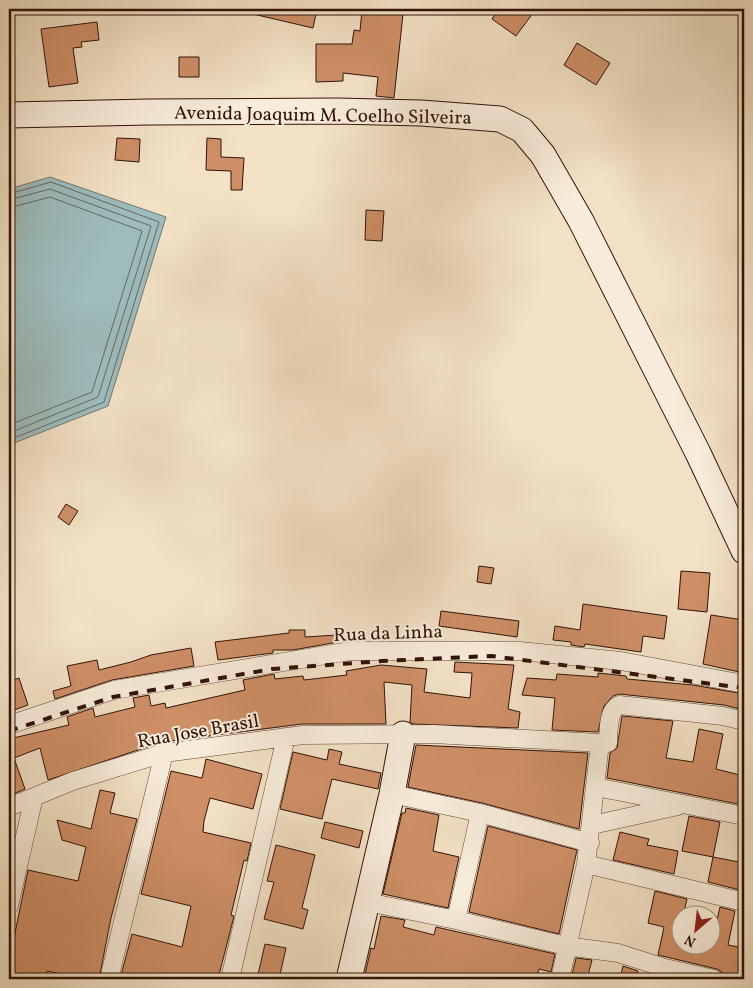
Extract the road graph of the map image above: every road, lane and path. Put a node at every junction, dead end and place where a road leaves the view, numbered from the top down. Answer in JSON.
{"nodes":[{"id":1,"x":9,"y":115,"type":"edge"},
{"id":2,"x":744,"y":551,"type":"edge"},
{"id":3,"x":744,"y":684,"type":"edge"},
{"id":4,"x":744,"y":722,"type":"edge"},
{"id":5,"x":9,"y":725,"type":"edge"},
{"id":6,"x":403,"y":734,"type":"junction"},
{"id":7,"x":286,"y":737,"type":"junction"},
{"id":8,"x":600,"y":743,"type":"junction"},
{"id":9,"x":164,"y":753,"type":"junction"},
{"id":10,"x":596,"y":787,"type":"junction"},
{"id":11,"x":392,"y":794,"type":"junction"},
{"id":12,"x":34,"y":797,"type":"junction"},
{"id":13,"x":683,"y":805,"type":"junction"},
{"id":14,"x":9,"y":807,"type":"edge"},
{"id":15,"x":480,"y":813,"type":"junction"},
{"id":16,"x":744,"y":816,"type":"edge"},
{"id":17,"x":592,"y":825,"type":"junction"},
{"id":18,"x":590,"y":843,"type":"junction"},
{"id":19,"x":586,"y":864,"type":"junction"},
{"id":20,"x":367,"y":902,"type":"junction"},
{"id":21,"x":744,"y":902,"type":"edge"},
{"id":22,"x":9,"y":906,"type":"edge"},
{"id":23,"x":456,"y":920,"type":"junction"},
{"id":24,"x":566,"y":946,"type":"junction"},
{"id":25,"x":109,"y":979,"type":"edge"},
{"id":26,"x":230,"y":979,"type":"edge"},
{"id":27,"x":349,"y":979,"type":"edge"},
{"id":28,"x":560,"y":979,"type":"edge"},
{"id":29,"x":714,"y":979,"type":"edge"}],
"edges":[{"from":1,"to":2,"type":"main road","name":"Avenida Joaquim M. Coelho Silveira"},
{"from":3,"to":5,"type":"street","name":"Rua da Linha"},
{"from":4,"to":8,"type":"street"},
{"from":6,"to":7,"type":"street","name":"Rua Jose Brasil"},
{"from":6,"to":8,"type":"street","name":"Rua Jose Brasil"},
{"from":6,"to":11,"type":"main road"},
{"from":7,"to":9,"type":"street","name":"Rua Jose Brasil"},
{"from":7,"to":26,"type":"street"},
{"from":8,"to":10,"type":"street"},
{"from":9,"to":12,"type":"street","name":"Rua Jose Brasil"},
{"from":9,"to":25,"type":"street"},
{"from":10,"to":13,"type":"street"},
{"from":10,"to":17,"type":"street"},
{"from":11,"to":15,"type":"street"},
{"from":11,"to":20,"type":"main road"},
{"from":12,"to":14,"type":"street","name":"Rua Jose Brasil"},
{"from":12,"to":22,"type":"street"},
{"from":13,"to":16,"type":"street"},
{"from":13,"to":17,"type":"street"},
{"from":15,"to":18,"type":"street"},
{"from":15,"to":23,"type":"street"},
{"from":17,"to":18,"type":"street"},
{"from":18,"to":19,"type":"street"},
{"from":19,"to":21,"type":"street"},
{"from":19,"to":24,"type":"street"},
{"from":20,"to":23,"type":"street"},
{"from":20,"to":27,"type":"main road"},
{"from":23,"to":24,"type":"street"},
{"from":24,"to":28,"type":"street"},
{"from":24,"to":29,"type":"street"}]}
